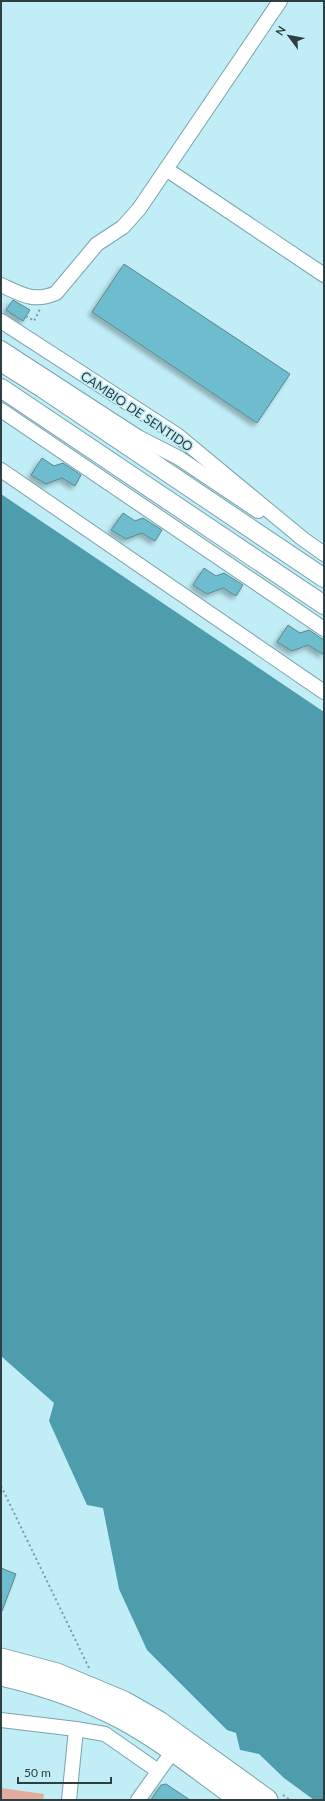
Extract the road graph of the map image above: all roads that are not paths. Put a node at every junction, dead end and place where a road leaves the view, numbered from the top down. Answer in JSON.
{"nodes":[{"id":1,"x":280,"y":1,"type":"edge"},
{"id":2,"x":166,"y":169,"type":"junction"},
{"id":3,"x":324,"y":275,"type":"edge"},
{"id":4,"x":1,"y":285,"type":"edge"},
{"id":5,"x":1,"y":321,"type":"edge"},
{"id":6,"x":1,"y":348,"type":"edge"},
{"id":7,"x":1,"y":362,"type":"edge"},
{"id":8,"x":1,"y":388,"type":"edge"},
{"id":9,"x":3,"y":415,"type":"edge"},
{"id":10,"x":1,"y":470,"type":"edge"},
{"id":11,"x":303,"y":539,"type":"junction"},
{"id":12,"x":324,"y":554,"type":"edge"},
{"id":13,"x":324,"y":578,"type":"edge"},
{"id":14,"x":324,"y":605,"type":"edge"},
{"id":15,"x":324,"y":629,"type":"edge"},
{"id":16,"x":324,"y":692,"type":"edge"},
{"id":17,"x":1,"y":1659,"type":"edge"},
{"id":18,"x":1,"y":1675,"type":"edge"},
{"id":19,"x":1,"y":1720,"type":"edge"},
{"id":20,"x":76,"y":1728,"type":"junction"},
{"id":21,"x":173,"y":1751,"type":"junction"},
{"id":22,"x":158,"y":1771,"type":"junction"},
{"id":23,"x":68,"y":1800,"type":"edge"},
{"id":24,"x":138,"y":1800,"type":"edge"},
{"id":25,"x":241,"y":1800,"type":"edge"},
{"id":26,"x":267,"y":1800,"type":"edge"}],
"edges":[{"from":1,"to":2,"type":"street"},
{"from":2,"to":3,"type":"street"},
{"from":2,"to":4,"type":"street"},
{"from":5,"to":11,"type":"street","name":"CAMBIO DE SENTIDO"},
{"from":6,"to":11,"type":"street"},
{"from":7,"to":13,"type":"main road"},
{"from":8,"to":14,"type":"main road"},
{"from":9,"to":15,"type":"street"},
{"from":10,"to":16,"type":"street"},
{"from":11,"to":12,"type":"street","name":"CAMBIO DE SENTIDO"},
{"from":17,"to":26,"type":"highway"},
{"from":18,"to":21,"type":"highway"},
{"from":19,"to":20,"type":"street"},
{"from":20,"to":22,"type":"street"},
{"from":20,"to":23,"type":"street"},
{"from":21,"to":22,"type":"street"},
{"from":21,"to":25,"type":"highway"},
{"from":22,"to":24,"type":"street"}]}
